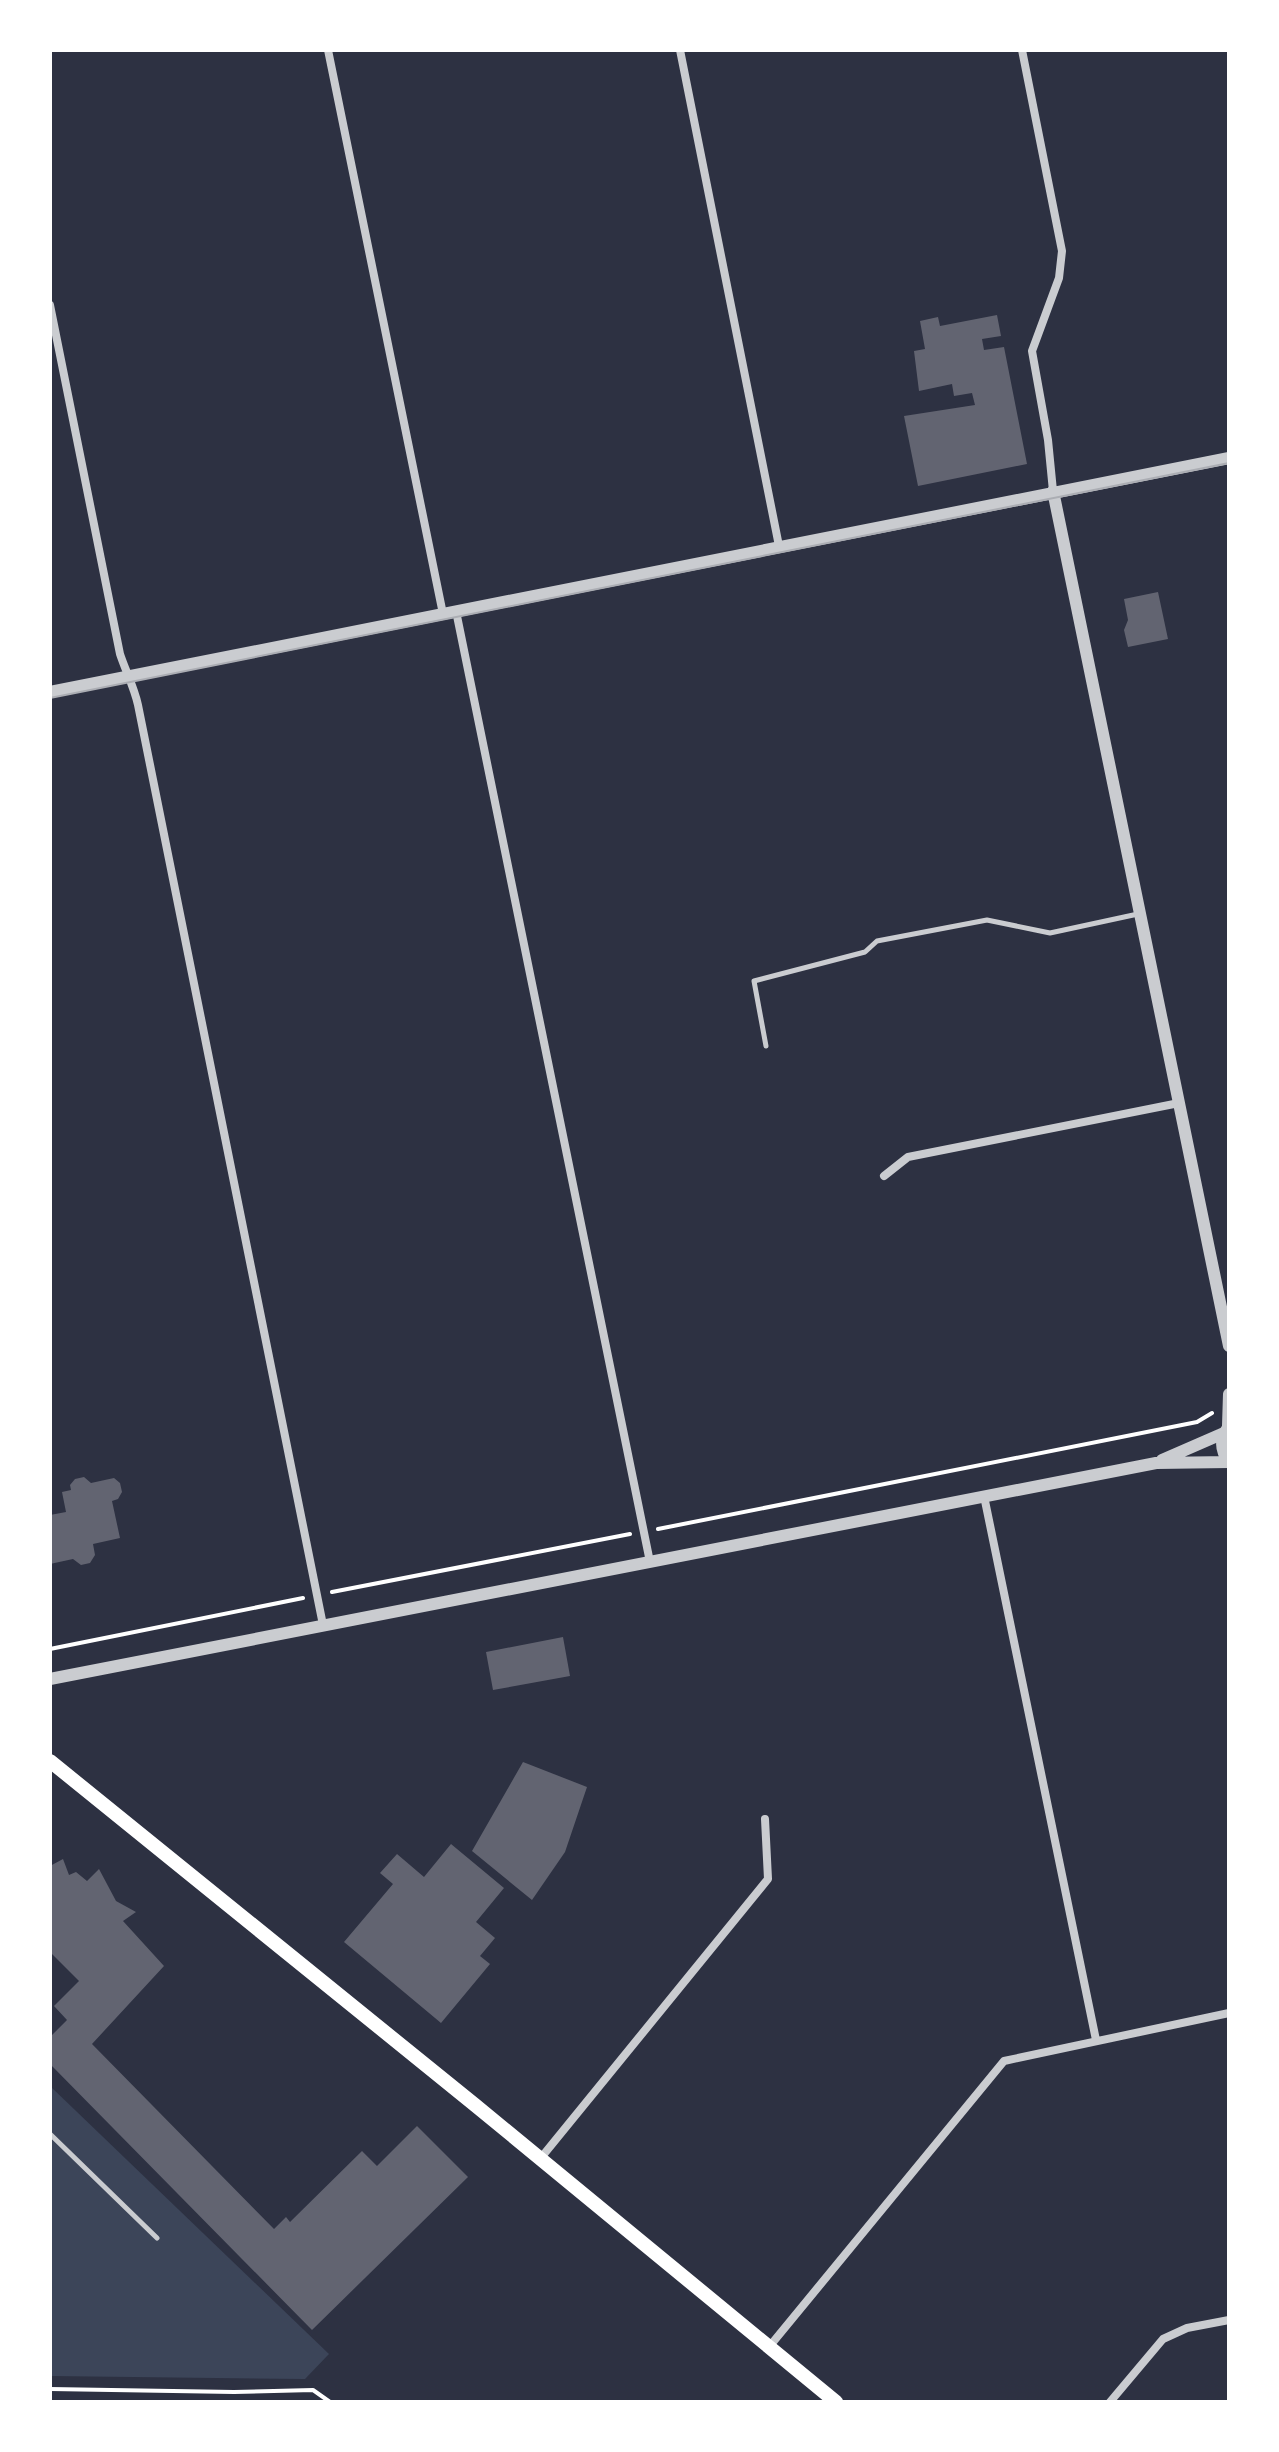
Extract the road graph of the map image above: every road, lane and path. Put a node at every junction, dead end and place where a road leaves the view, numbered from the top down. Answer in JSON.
{"nodes":[{"id":1,"x":328,"y":50,"type":"edge"},
{"id":2,"x":680,"y":50,"type":"edge"},
{"id":3,"x":1022,"y":50,"type":"edge"},
{"id":4,"x":50,"y":305,"type":"edge"},
{"id":5,"x":62,"y":362,"type":"junction"},
{"id":6,"x":50,"y":364,"type":"edge"},
{"id":7,"x":1229,"y":458,"type":"edge"},
{"id":8,"x":1053,"y":491,"type":"junction"},
{"id":9,"x":779,"y":546,"type":"junction"},
{"id":10,"x":449,"y":612,"type":"junction"},
{"id":11,"x":129,"y":676,"type":"junction"},
{"id":12,"x":50,"y":692,"type":"edge"},
{"id":13,"x":1140,"y":913,"type":"junction"},
{"id":14,"x":766,"y":1046,"type":"dead end"},
{"id":15,"x":1179,"y":1103,"type":"junction"},
{"id":16,"x":884,"y":1176,"type":"dead end"},
{"id":17,"x":1229,"y":1346,"type":"edge"},
{"id":18,"x":1229,"y":1394,"type":"edge"},
{"id":19,"x":1227,"y":1410,"type":"junction"},
{"id":20,"x":1227,"y":1429,"type":"edge"},
{"id":21,"x":1229,"y":1462,"type":"edge"},
{"id":22,"x":1156,"y":1463,"type":"junction"},
{"id":23,"x":984,"y":1496,"type":"junction"},
{"id":24,"x":644,"y":1531,"type":"junction"},
{"id":25,"x":650,"y":1562,"type":"junction"},
{"id":26,"x":330,"y":1593,"type":"dead end"},
{"id":27,"x":303,"y":1598,"type":"dead end"},
{"id":28,"x":323,"y":1625,"type":"junction"},
{"id":29,"x":50,"y":1649,"type":"edge"},
{"id":30,"x":50,"y":1679,"type":"edge"},
{"id":31,"x":50,"y":1761,"type":"edge"},
{"id":32,"x":765,"y":1819,"type":"dead end"},
{"id":33,"x":1229,"y":2013,"type":"edge"},
{"id":34,"x":1096,"y":2040,"type":"junction"},
{"id":35,"x":50,"y":2134,"type":"edge"},
{"id":36,"x":540,"y":2159,"type":"junction"},
{"id":37,"x":157,"y":2238,"type":"dead end"},
{"id":38,"x":1229,"y":2320,"type":"edge"},
{"id":39,"x":769,"y":2347,"type":"junction"},
{"id":40,"x":50,"y":2389,"type":"edge"},
{"id":41,"x":330,"y":2402,"type":"edge"},
{"id":42,"x":836,"y":2402,"type":"edge"},
{"id":43,"x":1110,"y":2402,"type":"edge"}],
"edges":[{"from":1,"to":10,"type":"street"},
{"from":2,"to":9,"type":"street"},
{"from":3,"to":8,"type":"street"},
{"from":4,"to":5,"type":"street"},
{"from":5,"to":6,"type":"street"},
{"from":5,"to":11,"type":"street"},
{"from":7,"to":8,"type":"street"},
{"from":8,"to":9,"type":"street"},
{"from":8,"to":13,"type":"street"},
{"from":9,"to":10,"type":"street"},
{"from":10,"to":11,"type":"street"},
{"from":10,"to":24,"type":"street"},
{"from":11,"to":12,"type":"street"},
{"from":11,"to":28,"type":"street"},
{"from":13,"to":14,"type":"lane"},
{"from":13,"to":15,"type":"street"},
{"from":15,"to":16,"type":"street"},
{"from":15,"to":17,"type":"street"},
{"from":18,"to":19,"type":"street"},
{"from":19,"to":20,"type":"street"},
{"from":19,"to":24,"type":"path"},
{"from":20,"to":21,"type":"street"},
{"from":20,"to":22,"type":"street"},
{"from":21,"to":22,"type":"street"},
{"from":22,"to":23,"type":"street"},
{"from":23,"to":25,"type":"street"},
{"from":23,"to":34,"type":"street"},
{"from":24,"to":25,"type":"street"},
{"from":24,"to":26,"type":"path"},
{"from":25,"to":28,"type":"street"},
{"from":27,"to":29,"type":"path"},
{"from":28,"to":30,"type":"street"},
{"from":31,"to":36,"type":"main road"},
{"from":32,"to":36,"type":"street"},
{"from":33,"to":34,"type":"street"},
{"from":34,"to":39,"type":"street"},
{"from":35,"to":37,"type":"lane"},
{"from":36,"to":39,"type":"main road"},
{"from":38,"to":43,"type":"street"},
{"from":39,"to":42,"type":"main road"},
{"from":40,"to":41,"type":"path"}]}
